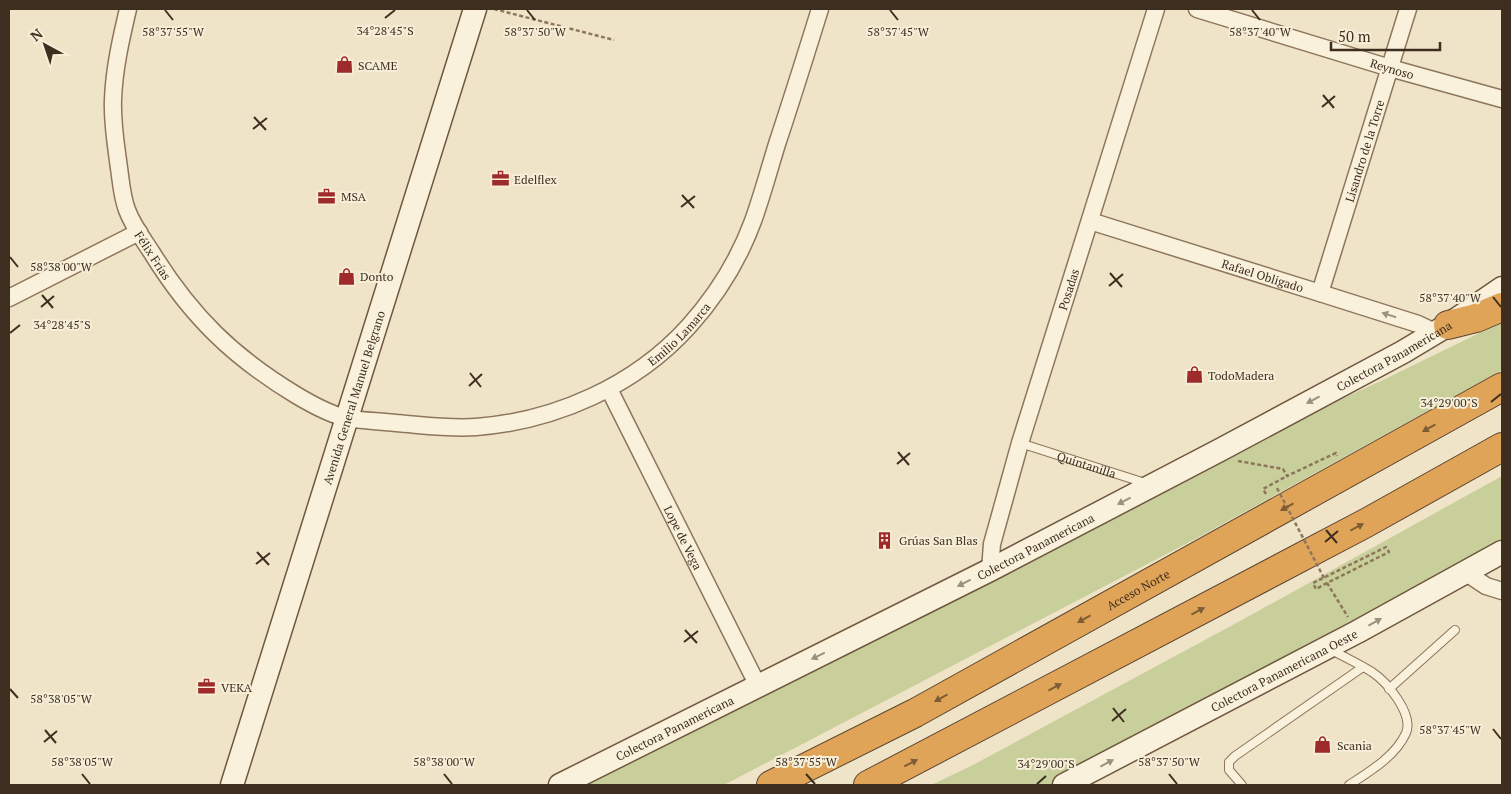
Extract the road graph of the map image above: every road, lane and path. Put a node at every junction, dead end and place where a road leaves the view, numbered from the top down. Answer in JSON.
{"nodes":[{"id":1,"x":128,"y":9,"type":"edge"},
{"id":2,"x":475,"y":9,"type":"edge"},
{"id":3,"x":494,"y":9,"type":"edge"},
{"id":4,"x":820,"y":9,"type":"edge"},
{"id":5,"x":1156,"y":9,"type":"edge"},
{"id":6,"x":1197,"y":9,"type":"edge"},
{"id":7,"x":1408,"y":9,"type":"edge"},
{"id":8,"x":614,"y":40,"type":"dead end"},
{"id":9,"x":1390,"y":68,"type":"junction"},
{"id":10,"x":1502,"y":99,"type":"edge"},
{"id":11,"x":1090,"y":221,"type":"junction"},
{"id":12,"x":139,"y":232,"type":"junction"},
{"id":13,"x":1502,"y":288,"type":"edge"},
{"id":14,"x":1320,"y":292,"type":"junction"},
{"id":15,"x":9,"y":298,"type":"edge"},
{"id":16,"x":1502,"y":306,"type":"edge"},
{"id":17,"x":1441,"y":329,"type":"junction"},
{"id":18,"x":1502,"y":387,"type":"edge"},
{"id":19,"x":609,"y":389,"type":"junction"},
{"id":20,"x":346,"y":418,"type":"junction"},
{"id":21,"x":1020,"y":444,"type":"junction"},
{"id":22,"x":1502,"y":446,"type":"edge"},
{"id":23,"x":1220,"y":450,"type":"junction"},
{"id":24,"x":1338,"y":457,"type":"dead end"},
{"id":25,"x":1287,"y":476,"type":"junction"},
{"id":26,"x":1152,"y":486,"type":"junction"},
{"id":27,"x":1502,"y":552,"type":"edge"},
{"id":28,"x":990,"y":570,"type":"junction"},
{"id":29,"x":1465,"y":572,"type":"junction"},
{"id":30,"x":1324,"y":578,"type":"junction"},
{"id":31,"x":1327,"y":583,"type":"junction"},
{"id":32,"x":1502,"y":591,"type":"edge"},
{"id":33,"x":1455,"y":630,"type":"dead end"},
{"id":34,"x":1357,"y":632,"type":"junction"},
{"id":35,"x":1327,"y":648,"type":"junction"},
{"id":36,"x":1363,"y":667,"type":"junction"},
{"id":37,"x":758,"y":686,"type":"junction"},
{"id":38,"x":1389,"y":688,"type":"junction"},
{"id":39,"x":232,"y":785,"type":"edge"},
{"id":40,"x":560,"y":785,"type":"edge"},
{"id":41,"x":771,"y":785,"type":"edge"},
{"id":42,"x":868,"y":785,"type":"edge"},
{"id":43,"x":1064,"y":785,"type":"edge"},
{"id":44,"x":1242,"y":785,"type":"edge"},
{"id":45,"x":1349,"y":785,"type":"edge"}],
"edges":[{"from":1,"to":12,"type":"street","name":"Félix Frías"},
{"from":2,"to":20,"type":"street","name":"Avenida General Manuel Belgrano"},
{"from":3,"to":8,"type":"path"},
{"from":4,"to":19,"type":"street","name":"Emilio Lamarca"},
{"from":5,"to":11,"type":"street","name":"Posadas"},
{"from":6,"to":9,"type":"street","name":"Reynoso"},
{"from":7,"to":9,"type":"street","name":"Lisandro de la Torre"},
{"from":9,"to":10,"type":"street","name":"Reynoso"},
{"from":9,"to":14,"type":"street","name":"Lisandro de la Torre"},
{"from":11,"to":14,"type":"street","name":"Rafael Obligado"},
{"from":11,"to":21,"type":"street","name":"Posadas"},
{"from":12,"to":15,"type":"street"},
{"from":12,"to":20,"type":"street","name":"Félix Frías"},
{"from":13,"to":17,"type":"street","name":"Colectora Panamericana"},
{"from":17,"to":14,"type":"street","name":"Rafael Obligado","one_way":true},
{"from":16,"to":17,"type":"highway"},
{"from":17,"to":23,"type":"street","name":"Colectora Panamericana","one_way":true},
{"from":18,"to":41,"type":"highway","name":"Acceso Norte","one_way":true},
{"from":19,"to":20,"type":"street","name":"Emilio Lamarca"},
{"from":19,"to":37,"type":"street","name":"Lope de Vega"},
{"from":20,"to":39,"type":"street","name":"Avenida General Manuel Belgrano"},
{"from":21,"to":26,"type":"lane","name":"Quintanilla"},
{"from":21,"to":28,"type":"street","name":"Posadas"},
{"from":42,"to":22,"type":"highway","one_way":true},
{"from":23,"to":25,"type":"path"},
{"from":23,"to":26,"type":"street","name":"Colectora Panamericana"},
{"from":24,"to":25,"type":"path"},
{"from":25,"to":30,"type":"path","bridge":true},
{"from":26,"to":28,"type":"street","name":"Colectora Panamericana","one_way":true},
{"from":27,"to":29,"type":"street","name":"Colectora Panamericana Oeste"},
{"from":28,"to":37,"type":"street","name":"Colectora Panamericana","one_way":true},
{"from":29,"to":32,"type":"street"},
{"from":34,"to":29,"type":"street","name":"Colectora Panamericana Oeste","one_way":true},
{"from":30,"to":31,"type":"path"},
{"from":30,"to":31,"type":"path"},
{"from":31,"to":34,"type":"path"},
{"from":33,"to":38,"type":"lane"},
{"from":34,"to":35,"type":"street","name":"Colectora Panamericana Oeste"},
{"from":35,"to":36,"type":"lane"},
{"from":43,"to":35,"type":"street","name":"Colectora Panamericana Oeste","one_way":true},
{"from":36,"to":38,"type":"lane"},
{"from":36,"to":44,"type":"lane"},
{"from":37,"to":40,"type":"street","name":"Colectora Panamericana"},
{"from":38,"to":45,"type":"lane"}]}
